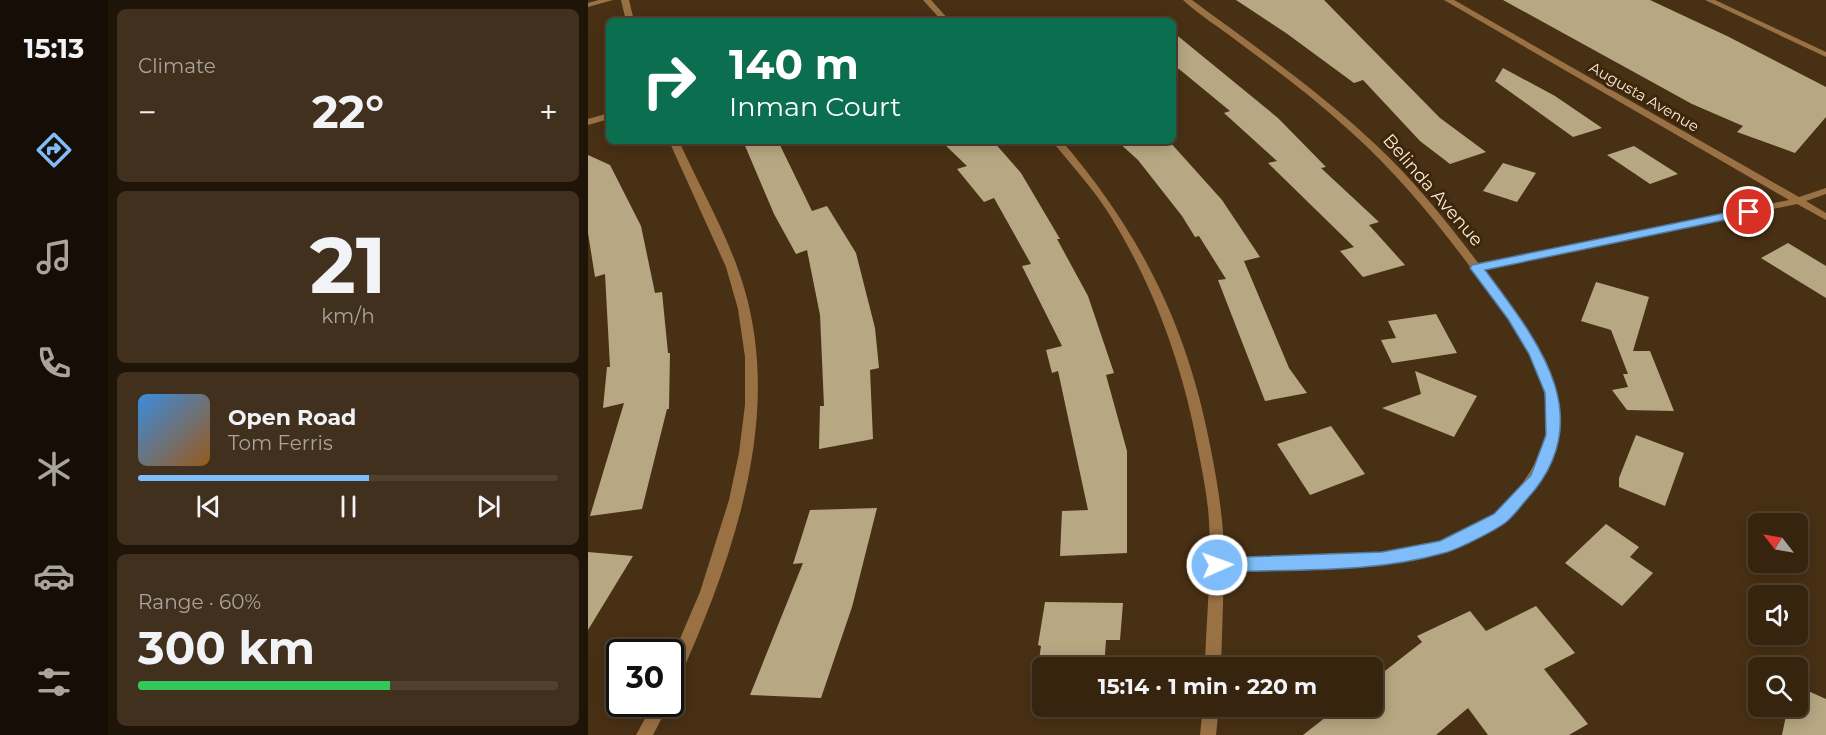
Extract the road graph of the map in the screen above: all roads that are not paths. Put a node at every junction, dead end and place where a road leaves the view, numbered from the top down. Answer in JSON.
{"nodes":[{"id":1,"x":609,"y":0,"type":"edge"},
{"id":2,"x":625,"y":0,"type":"edge"},
{"id":3,"x":927,"y":0,"type":"edge"},
{"id":4,"x":1187,"y":0,"type":"edge"},
{"id":5,"x":1448,"y":0,"type":"edge"},
{"id":6,"x":1709,"y":0,"type":"edge"},
{"id":7,"x":588,"y":5,"type":"edge"},
{"id":8,"x":629,"y":18,"type":"edge"},
{"id":9,"x":943,"y":18,"type":"edge"},
{"id":10,"x":1826,"y":55,"type":"edge"},
{"id":11,"x":606,"y":117,"type":"edge"},
{"id":12,"x":588,"y":122,"type":"edge"},
{"id":13,"x":675,"y":144,"type":"edge"},
{"id":14,"x":1060,"y":144,"type":"edge"},
{"id":15,"x":1826,"y":191,"type":"edge"},
{"id":16,"x":1798,"y":201,"type":"junction"},
{"id":17,"x":1826,"y":217,"type":"edge"},
{"id":18,"x":1477,"y":268,"type":"junction"},
{"id":19,"x":1217,"y":565,"type":"junction"},
{"id":20,"x":684,"y":649,"type":"edge"},
{"id":21,"x":1213,"y":657,"type":"edge"},
{"id":22,"x":654,"y":717,"type":"edge"},
{"id":23,"x":1210,"y":717,"type":"edge"},
{"id":24,"x":644,"y":735,"type":"edge"},
{"id":25,"x":1208,"y":735,"type":"edge"}],
"edges":[{"from":1,"to":7,"type":"street"},
{"from":2,"to":8,"type":"street"},
{"from":3,"to":9,"type":"street"},
{"from":4,"to":18,"type":"street","name":"Belinda Avenue"},
{"from":5,"to":16,"type":"street","name":"Augusta Avenue"},
{"from":6,"to":10,"type":"street"},
{"from":11,"to":12,"type":"street"},
{"from":13,"to":20,"type":"street"},
{"from":14,"to":19,"type":"street"},
{"from":15,"to":16,"type":"street"},
{"from":16,"to":17,"type":"street","name":"Augusta Avenue"},
{"from":16,"to":18,"type":"street"},
{"from":18,"to":19,"type":"street","name":"Belinda Avenue"},
{"from":19,"to":21,"type":"street"},
{"from":22,"to":24,"type":"street"},
{"from":23,"to":25,"type":"street"}]}
